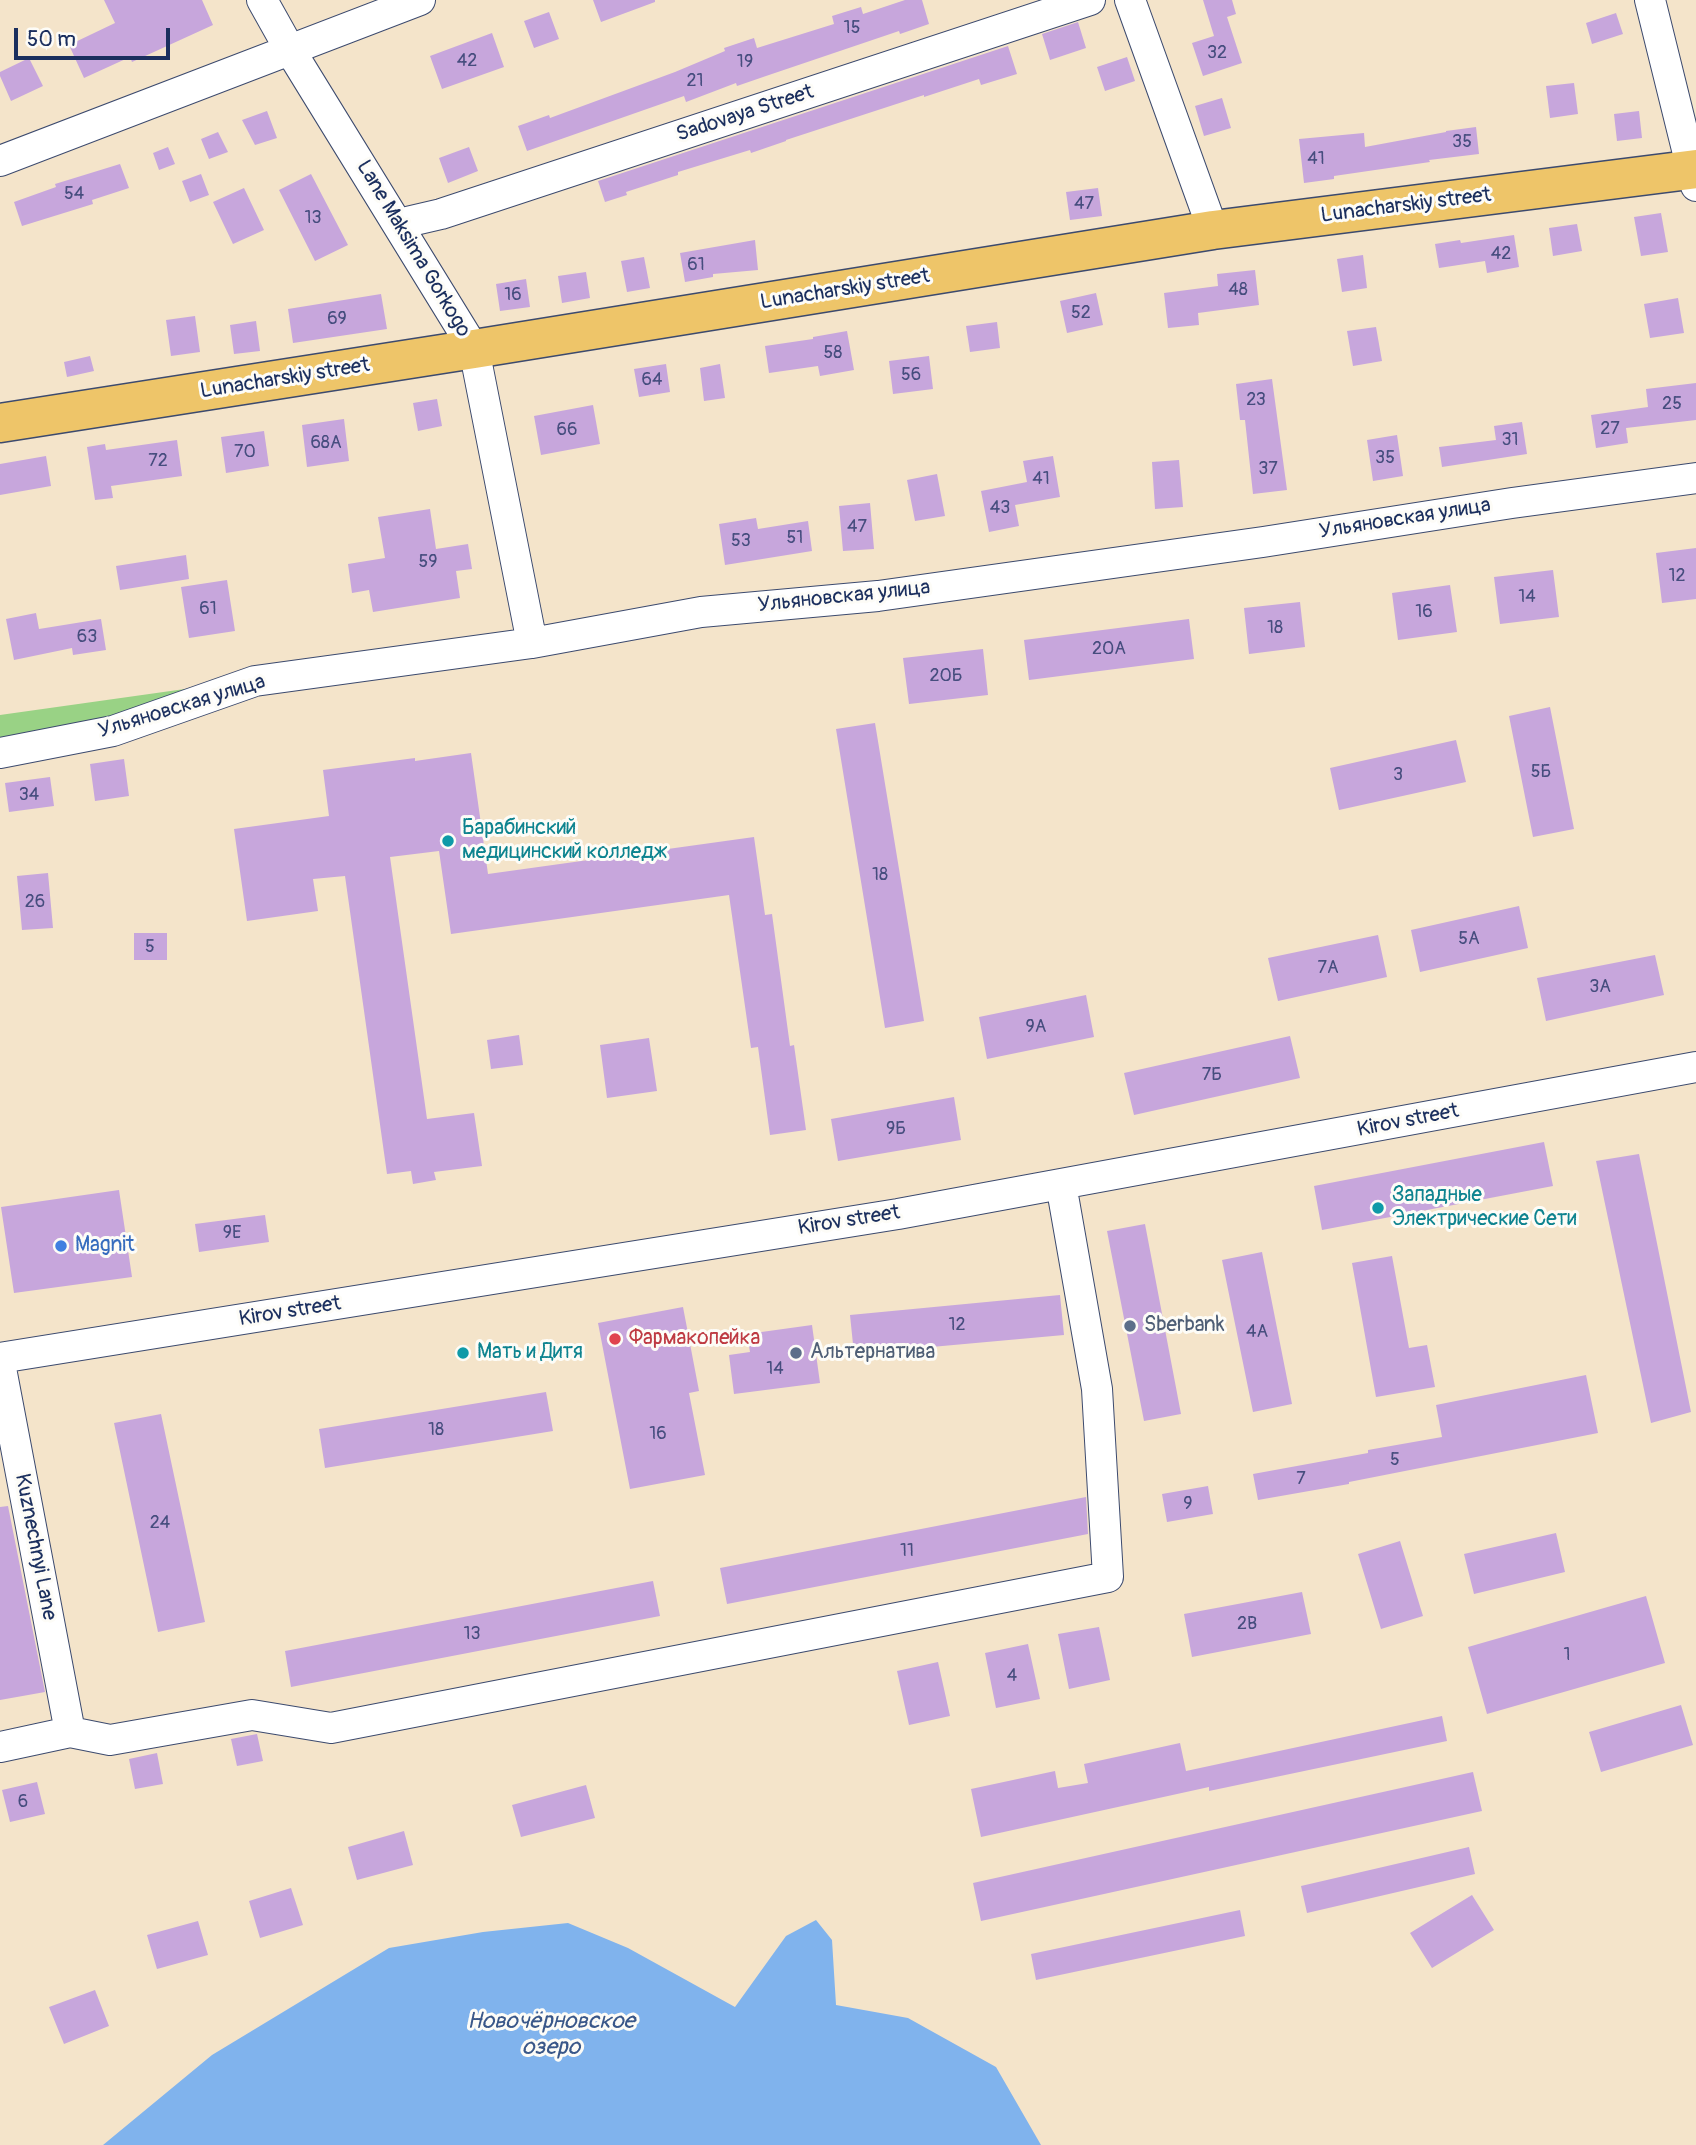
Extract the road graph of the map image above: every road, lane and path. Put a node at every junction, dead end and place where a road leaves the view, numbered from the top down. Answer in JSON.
{"nodes":[{"id":1,"x":262,"y":0,"type":"edge"},
{"id":2,"x":419,"y":0,"type":"edge"},
{"id":3,"x":1090,"y":0,"type":"edge"},
{"id":4,"x":1130,"y":0,"type":"edge"},
{"id":5,"x":1650,"y":0,"type":"edge"},
{"id":6,"x":290,"y":50,"type":"junction"},
{"id":7,"x":0,"y":161,"type":"edge"},
{"id":8,"x":1695,"y":175,"type":"edge"},
{"id":9,"x":398,"y":224,"type":"junction"},
{"id":10,"x":1213,"y":230,"type":"junction"},
{"id":11,"x":474,"y":349,"type":"junction"},
{"id":12,"x":0,"y":424,"type":"edge"},
{"id":13,"x":1696,"y":478,"type":"edge"},
{"id":14,"x":532,"y":643,"type":"junction"},
{"id":15,"x":0,"y":753,"type":"edge"},
{"id":16,"x":1696,"y":1067,"type":"edge"},
{"id":17,"x":1061,"y":1184,"type":"junction"},
{"id":18,"x":0,"y":1361,"type":"edge"},
{"id":19,"x":70,"y":1732,"type":"junction"},
{"id":20,"x":0,"y":1747,"type":"edge"}],
"edges":[{"from":1,"to":6,"type":"street","name":"Lane Maksima Gorkogo"},
{"from":2,"to":6,"type":"street"},
{"from":3,"to":9,"type":"street","name":"Sadovaya Street"},
{"from":4,"to":10,"type":"street"},
{"from":5,"to":8,"type":"street"},
{"from":6,"to":7,"type":"street"},
{"from":6,"to":9,"type":"street","name":"Lane Maksima Gorkogo"},
{"from":8,"to":10,"type":"main road","name":"Lunacharskiy street"},
{"from":9,"to":11,"type":"street","name":"Lane Maksima Gorkogo"},
{"from":10,"to":11,"type":"main road","name":"Lunacharskiy street"},
{"from":11,"to":12,"type":"main road","name":"Lunacharskiy street"},
{"from":11,"to":14,"type":"street","name":"Lane Maksima Gorkogo"},
{"from":13,"to":14,"type":"street","name":"Ульяновская улица"},
{"from":14,"to":15,"type":"street","name":"Ульяновская улица"},
{"from":16,"to":17,"type":"street","name":"Kirov street"},
{"from":17,"to":18,"type":"street","name":"Kirov street"},
{"from":17,"to":19,"type":"street"},
{"from":18,"to":19,"type":"street","name":"Kuznechnyi Lane"},
{"from":19,"to":20,"type":"street"}]}
